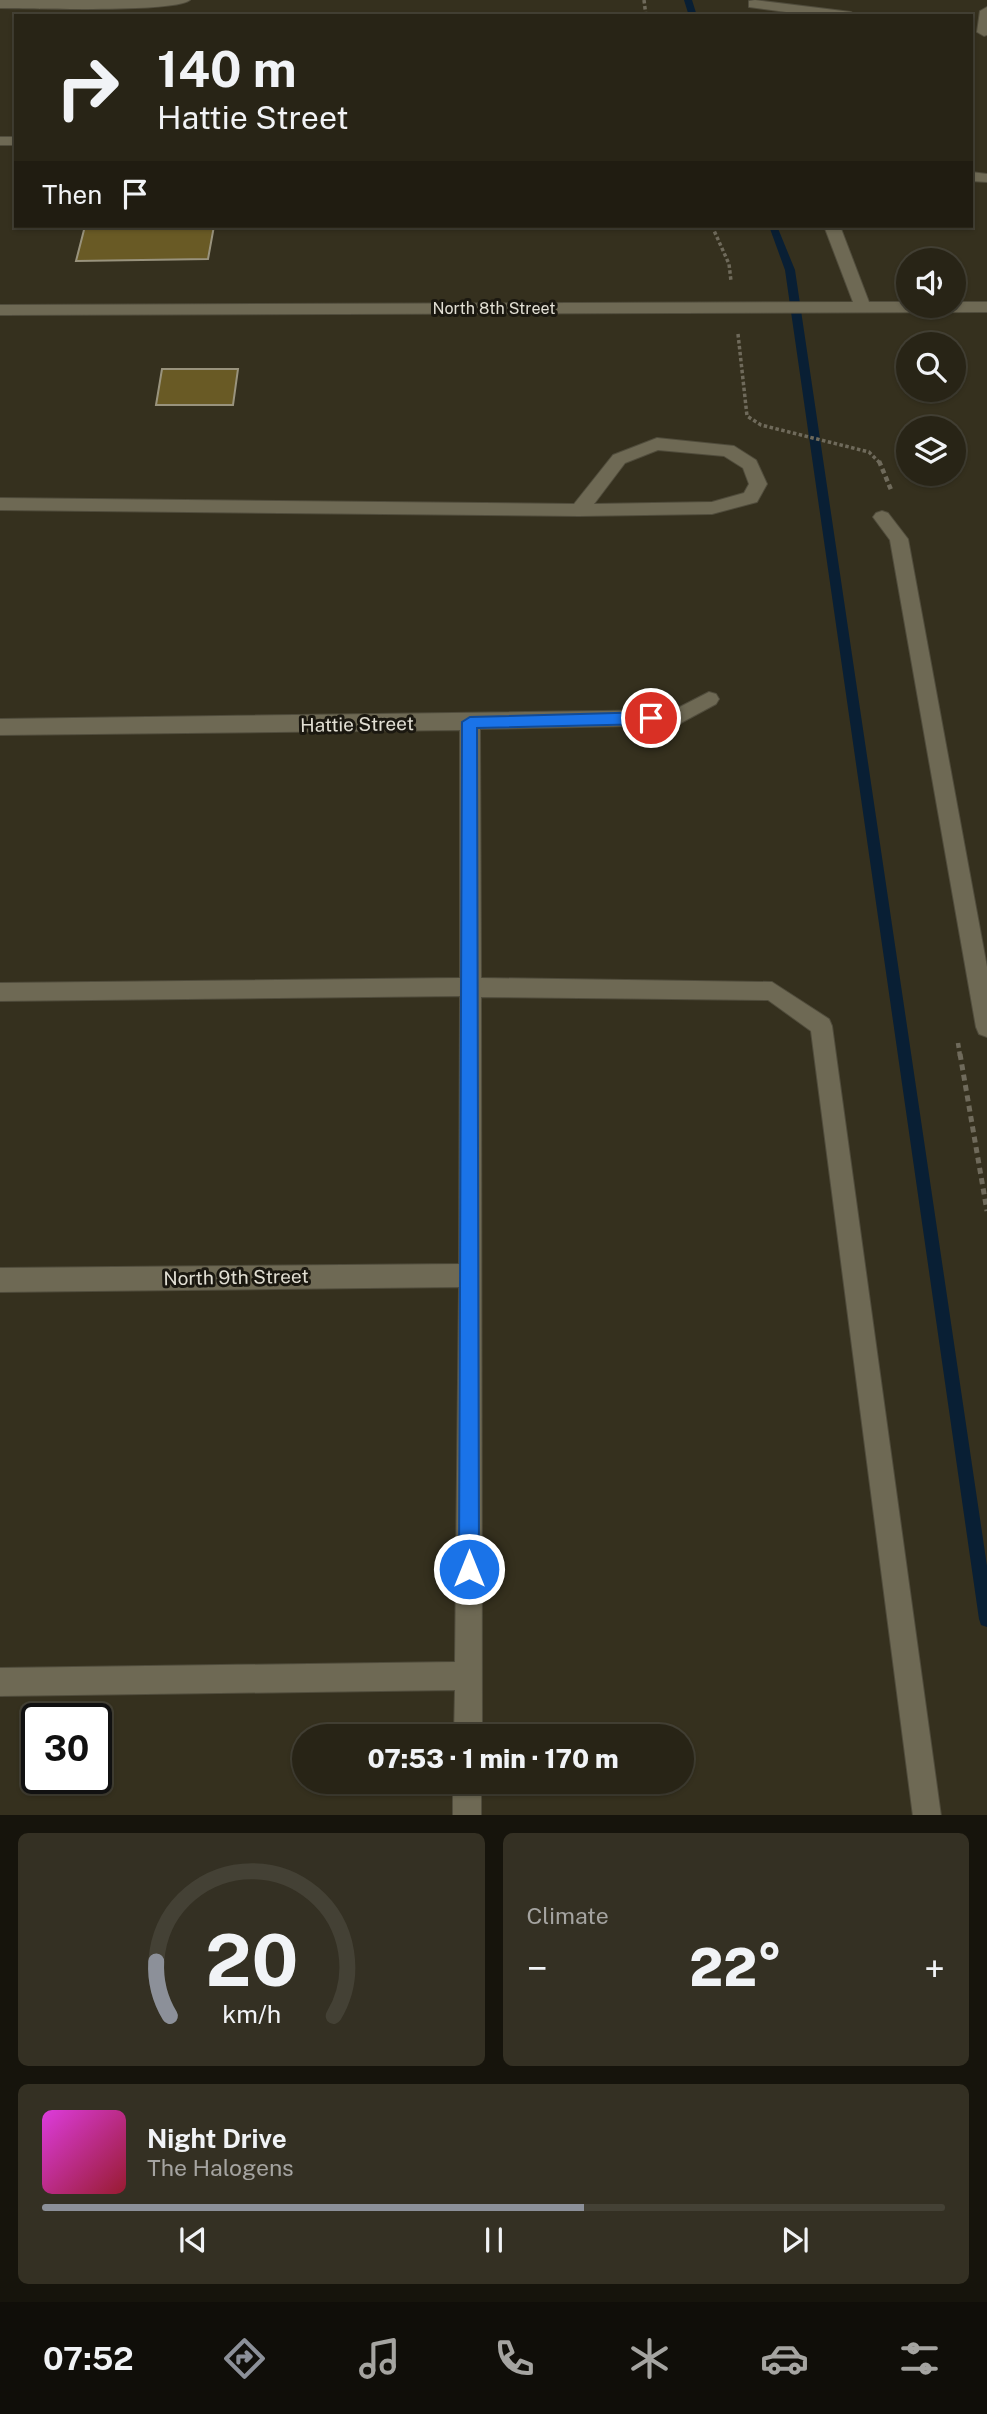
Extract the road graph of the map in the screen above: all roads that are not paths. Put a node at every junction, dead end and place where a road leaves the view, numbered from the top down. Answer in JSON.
{"nodes":[{"id":1,"x":183,"y":0,"type":"edge"},
{"id":2,"x":0,"y":4,"type":"edge"},
{"id":3,"x":754,"y":6,"type":"edge"},
{"id":4,"x":987,"y":11,"type":"edge"},
{"id":5,"x":832,"y":14,"type":"edge"},
{"id":6,"x":981,"y":32,"type":"edge"},
{"id":7,"x":833,"y":228,"type":"edge"},
{"id":8,"x":863,"y":307,"type":"junction"},
{"id":9,"x":987,"y":307,"type":"edge"},
{"id":10,"x":0,"y":310,"type":"edge"},
{"id":11,"x":0,"y":504,"type":"edge"},
{"id":12,"x":579,"y":510,"type":"junction"},
{"id":13,"x":882,"y":517,"type":"dead end"},
{"id":14,"x":709,"y":699,"type":"dead end"},
{"id":15,"x":470,"y":722,"type":"junction"},
{"id":16,"x":0,"y":727,"type":"edge"},
{"id":17,"x":470,"y":987,"type":"junction"},
{"id":18,"x":0,"y":992,"type":"edge"},
{"id":19,"x":987,"y":1027,"type":"edge"},
{"id":20,"x":471,"y":1275,"type":"junction"},
{"id":21,"x":0,"y":1280,"type":"edge"},
{"id":22,"x":468,"y":1676,"type":"junction"},
{"id":23,"x":0,"y":1682,"type":"edge"},
{"id":24,"x":468,"y":1724,"type":"edge"},
{"id":25,"x":467,"y":1794,"type":"edge"},
{"id":26,"x":467,"y":1815,"type":"edge"},
{"id":27,"x":927,"y":1815,"type":"edge"}],
"edges":[{"from":1,"to":2,"type":"street"},
{"from":3,"to":5,"type":"street"},
{"from":4,"to":6,"type":"street"},
{"from":7,"to":8,"type":"street"},
{"from":8,"to":9,"type":"street","name":"North 8th Street"},
{"from":8,"to":10,"type":"street","name":"North 8th Street"},
{"from":11,"to":12,"type":"street"},
{"from":12,"to":12,"type":"street"},
{"from":13,"to":19,"type":"street"},
{"from":14,"to":15,"type":"street","name":"Hattie Street"},
{"from":15,"to":16,"type":"street","name":"Hattie Street"},
{"from":15,"to":17,"type":"street"},
{"from":17,"to":18,"type":"street"},
{"from":17,"to":20,"type":"street"},
{"from":17,"to":27,"type":"street"},
{"from":20,"to":21,"type":"street","name":"North 9th Street"},
{"from":20,"to":22,"type":"street"},
{"from":22,"to":23,"type":"street"},
{"from":22,"to":24,"type":"street"},
{"from":25,"to":26,"type":"street"}]}
